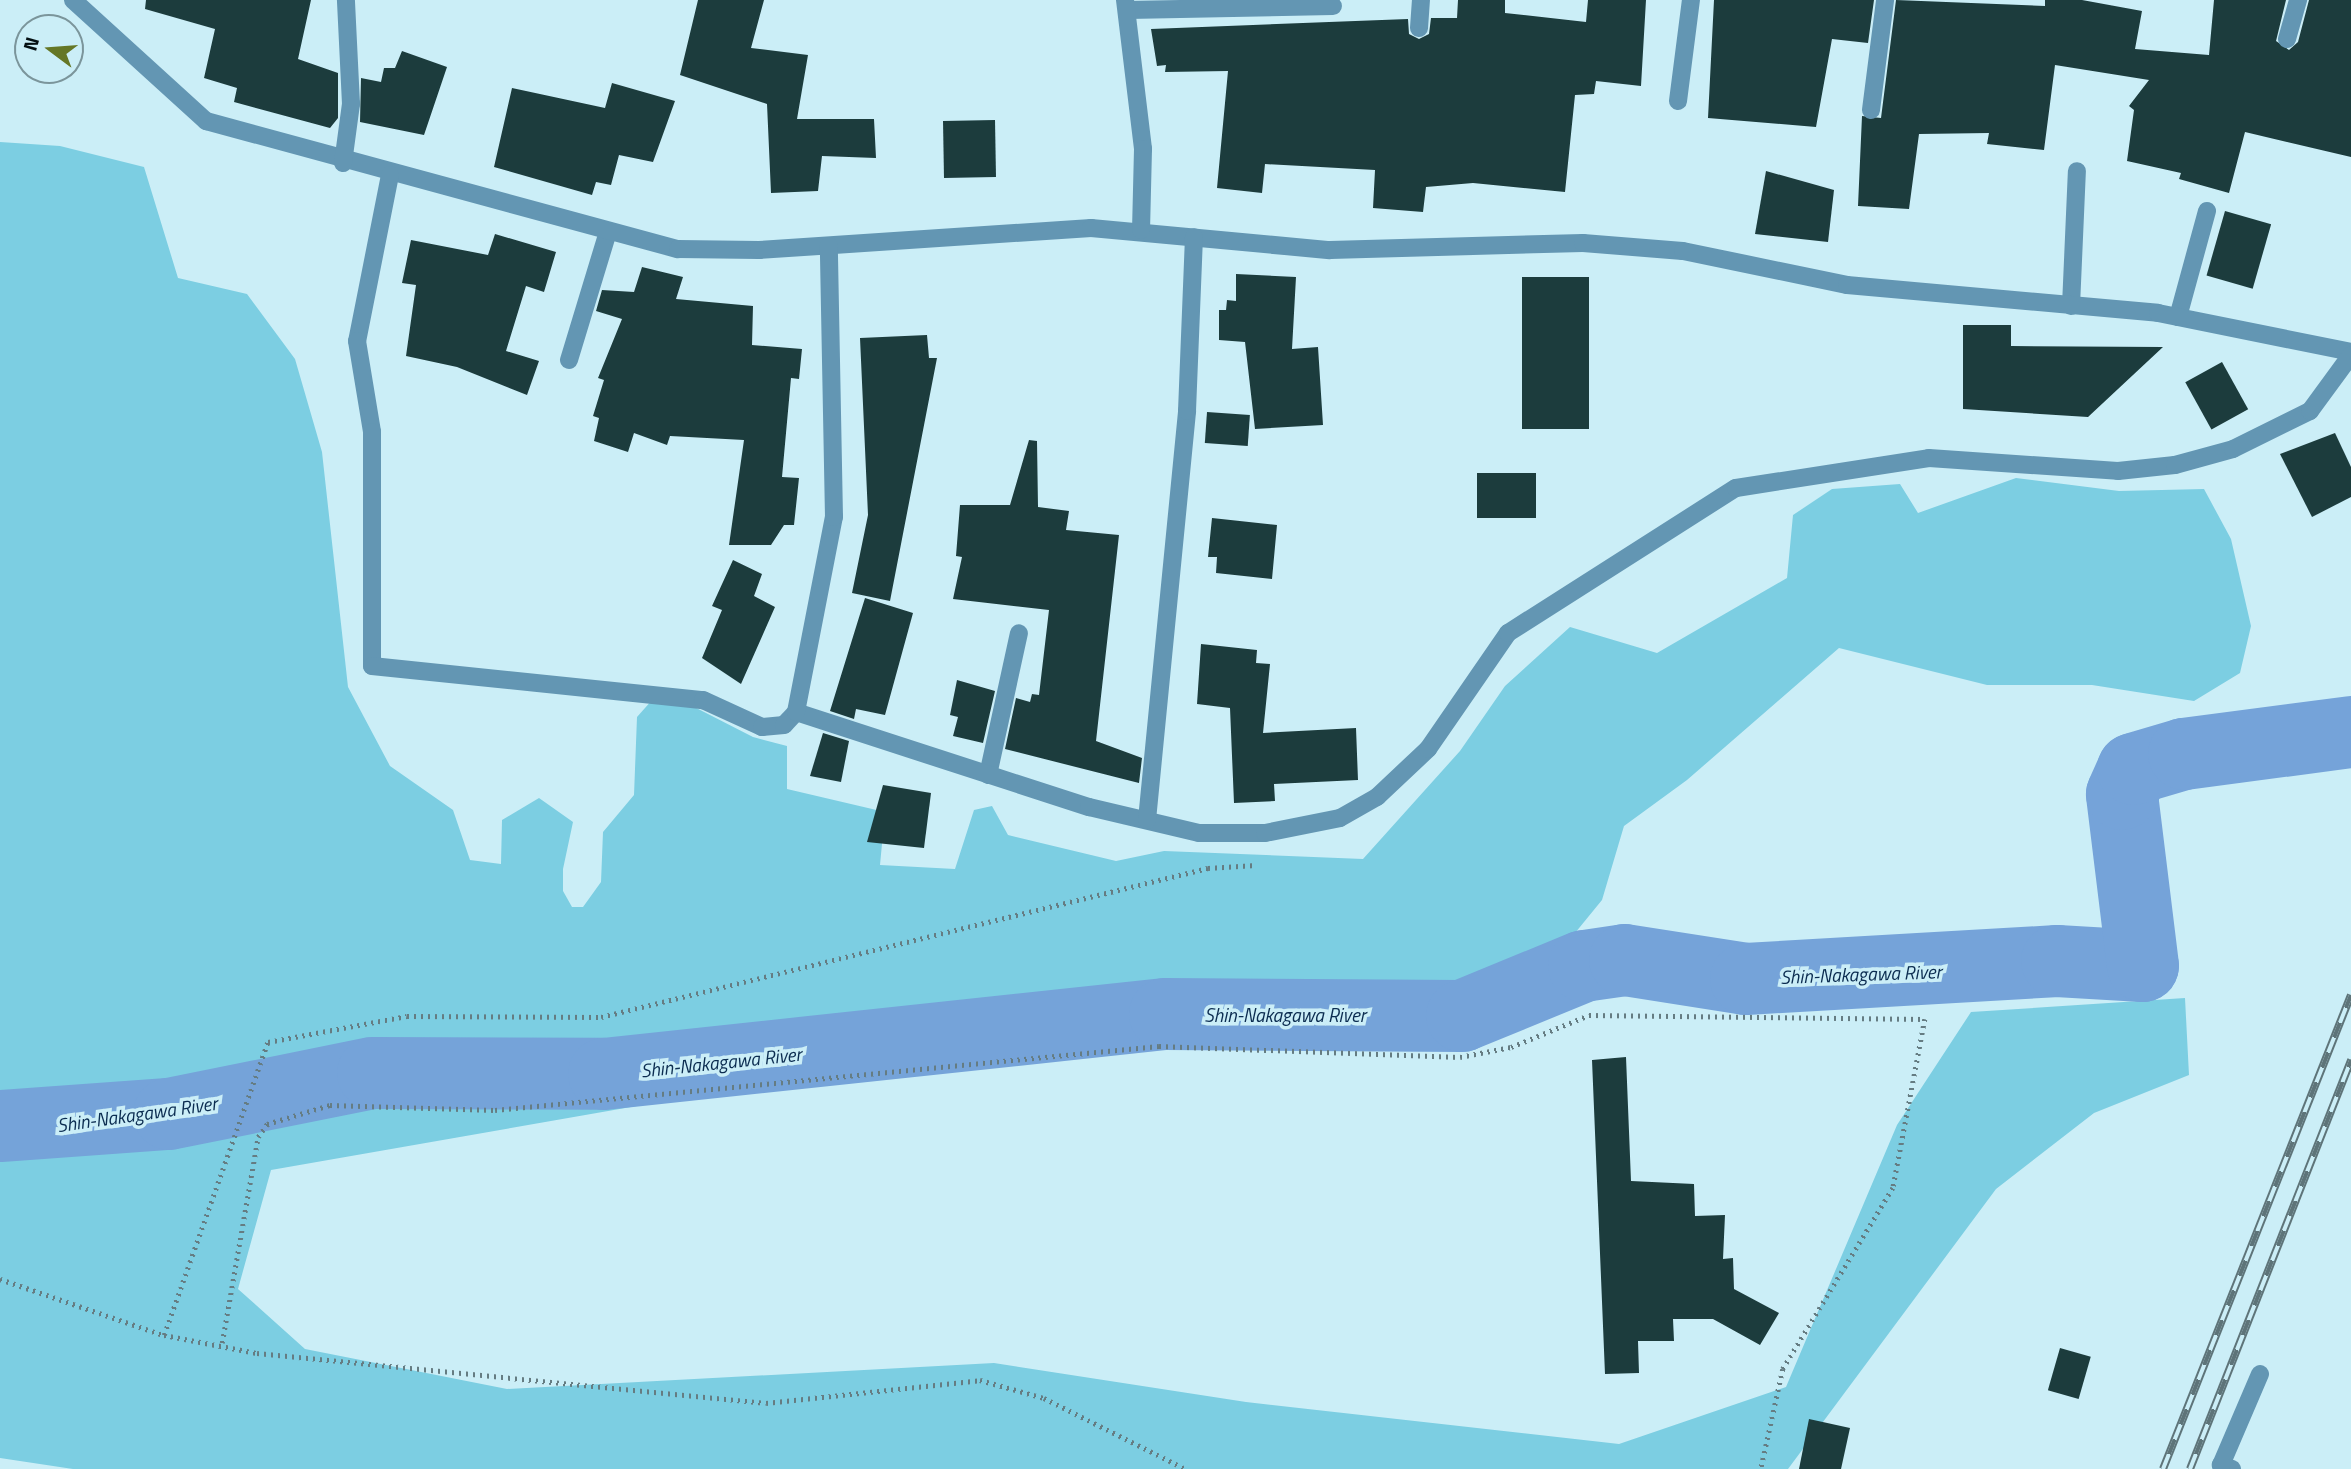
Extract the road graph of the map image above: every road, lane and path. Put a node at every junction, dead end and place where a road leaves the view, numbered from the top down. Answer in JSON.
{"nodes":[{"id":1,"x":73,"y":0,"type":"edge"},
{"id":2,"x":346,"y":0,"type":"edge"},
{"id":3,"x":1421,"y":0,"type":"edge"},
{"id":4,"x":1691,"y":0,"type":"edge"},
{"id":5,"x":1885,"y":0,"type":"edge"},
{"id":6,"x":2298,"y":0,"type":"edge"},
{"id":7,"x":1127,"y":5,"type":"edge"},
{"id":8,"x":1333,"y":6,"type":"dead end"},
{"id":9,"x":1419,"y":28,"type":"dead end"},
{"id":10,"x":2287,"y":39,"type":"dead end"},
{"id":11,"x":1678,"y":101,"type":"dead end"},
{"id":12,"x":1871,"y":110,"type":"dead end"},
{"id":13,"x":343,"y":163,"type":"junction"},
{"id":14,"x":2077,"y":172,"type":"dead end"},
{"id":15,"x":390,"y":176,"type":"junction"},
{"id":16,"x":2207,"y":211,"type":"dead end"},
{"id":17,"x":1141,"y":230,"type":"junction"},
{"id":18,"x":608,"y":232,"type":"junction"},
{"id":19,"x":1194,"y":237,"type":"junction"},
{"id":20,"x":829,"y":246,"type":"junction"},
{"id":21,"x":2071,"y":306,"type":"junction"},
{"id":22,"x":2178,"y":317,"type":"junction"},
{"id":23,"x":2351,"y":353,"type":"edge"},
{"id":24,"x":569,"y":360,"type":"dead end"},
{"id":25,"x":1020,"y":633,"type":"dead end"},
{"id":26,"x":796,"y":712,"type":"junction"},
{"id":27,"x":988,"y":775,"type":"junction"},
{"id":28,"x":1147,"y":820,"type":"junction"},
{"id":29,"x":1269,"y":863,"type":"dead end"},
{"id":30,"x":0,"y":1279,"type":"edge"},
{"id":31,"x":164,"y":1335,"type":"junction"},
{"id":32,"x":222,"y":1343,"type":"junction"},
{"id":33,"x":2260,"y":1374,"type":"dead end"},
{"id":34,"x":1186,"y":1469,"type":"edge"},
{"id":35,"x":1761,"y":1469,"type":"edge"},
{"id":36,"x":2232,"y":1469,"type":"edge"}],
"edges":[{"from":1,"to":13,"type":"street"},
{"from":2,"to":13,"type":"street"},
{"from":3,"to":9,"type":"street"},
{"from":4,"to":11,"type":"street"},
{"from":5,"to":12,"type":"street"},
{"from":6,"to":10,"type":"street"},
{"from":7,"to":8,"type":"street"},
{"from":7,"to":17,"type":"street"},
{"from":13,"to":15,"type":"street"},
{"from":14,"to":21,"type":"street"},
{"from":15,"to":18,"type":"street"},
{"from":15,"to":26,"type":"street"},
{"from":16,"to":22,"type":"street"},
{"from":17,"to":19,"type":"street"},
{"from":17,"to":20,"type":"street"},
{"from":18,"to":20,"type":"street"},
{"from":18,"to":24,"type":"street"},
{"from":19,"to":21,"type":"street"},
{"from":19,"to":28,"type":"street"},
{"from":20,"to":26,"type":"street"},
{"from":21,"to":22,"type":"street"},
{"from":22,"to":23,"type":"street"},
{"from":23,"to":28,"type":"street"},
{"from":25,"to":27,"type":"street"},
{"from":26,"to":27,"type":"street"},
{"from":27,"to":28,"type":"street"},
{"from":29,"to":31,"type":"path"},
{"from":30,"to":31,"type":"path"},
{"from":31,"to":32,"type":"path"},
{"from":32,"to":34,"type":"path"},
{"from":32,"to":35,"type":"path"},
{"from":33,"to":36,"type":"street"}]}
